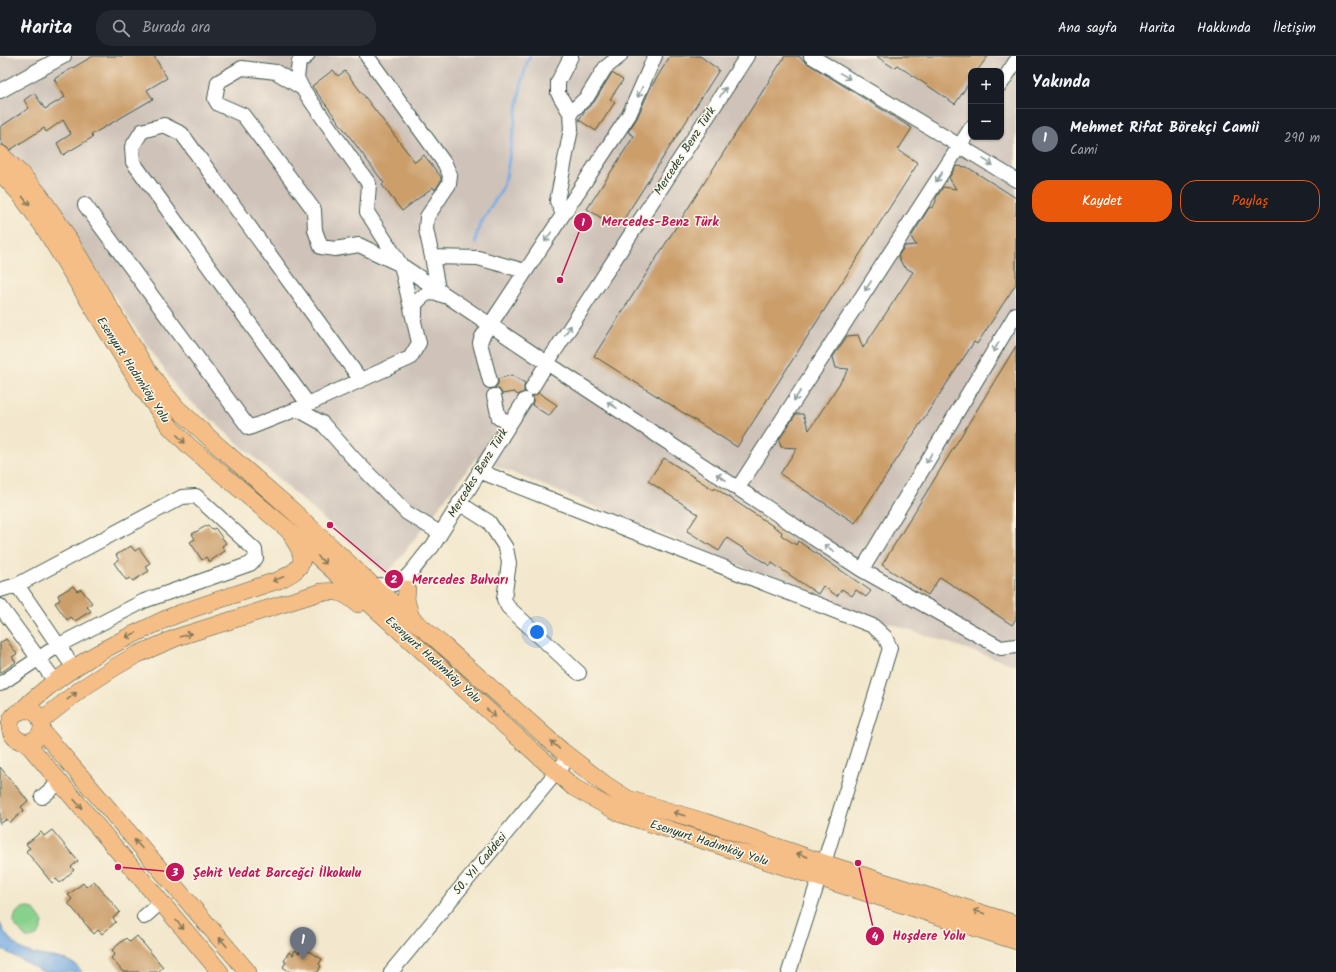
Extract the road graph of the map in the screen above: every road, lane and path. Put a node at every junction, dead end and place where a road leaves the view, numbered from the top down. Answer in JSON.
{"nodes":[{"id":1,"x":64,"y":56,"type":"edge"},
{"id":2,"x":307,"y":56,"type":"edge"},
{"id":3,"x":367,"y":56,"type":"edge"},
{"id":4,"x":571,"y":56,"type":"edge"},
{"id":5,"x":620,"y":56,"type":"edge"},
{"id":6,"x":655,"y":56,"type":"edge"},
{"id":7,"x":747,"y":56,"type":"edge"},
{"id":8,"x":812,"y":56,"type":"edge"},
{"id":9,"x":1016,"y":62,"type":"edge"},
{"id":10,"x":1004,"y":80,"type":"edge"},
{"id":11,"x":302,"y":88,"type":"junction"},
{"id":12,"x":0,"y":91,"type":"edge"},
{"id":13,"x":570,"y":113,"type":"junction"},
{"id":14,"x":968,"y":133,"type":"edge"},
{"id":15,"x":960,"y":145,"type":"junction"},
{"id":16,"x":0,"y":154,"type":"edge"},
{"id":17,"x":0,"y":172,"type":"edge"},
{"id":18,"x":1016,"y":180,"type":"edge"},
{"id":19,"x":85,"y":205,"type":"dead end"},
{"id":20,"x":563,"y":214,"type":"junction"},
{"id":21,"x":432,"y":257,"type":"junction"},
{"id":22,"x":401,"y":265,"type":"junction"},
{"id":23,"x":525,"y":271,"type":"junction"},
{"id":24,"x":438,"y":289,"type":"junction"},
{"id":25,"x":451,"y":298,"type":"junction"},
{"id":26,"x":1016,"y":314,"type":"edge"},
{"id":27,"x":490,"y":324,"type":"junction"},
{"id":28,"x":416,"y":325,"type":"junction"},
{"id":29,"x":547,"y":363,"type":"junction"},
{"id":30,"x":360,"y":380,"type":"junction"},
{"id":31,"x":490,"y":381,"type":"dead end"},
{"id":32,"x":494,"y":396,"type":"dead end"},
{"id":33,"x":510,"y":422,"type":"junction"},
{"id":34,"x":479,"y":471,"type":"junction"},
{"id":35,"x":738,"y":488,"type":"junction"},
{"id":36,"x":459,"y":503,"type":"junction"},
{"id":37,"x":287,"y":529,"type":"junction"},
{"id":38,"x":440,"y":533,"type":"junction"},
{"id":39,"x":432,"y":547,"type":"junction"},
{"id":40,"x":862,"y":570,"type":"junction"},
{"id":41,"x":17,"y":584,"type":"junction"},
{"id":42,"x":372,"y":585,"type":"junction"},
{"id":43,"x":407,"y":589,"type":"junction"},
{"id":44,"x":0,"y":590,"type":"edge"},
{"id":45,"x":390,"y":600,"type":"junction"},
{"id":46,"x":0,"y":606,"type":"edge"},
{"id":47,"x":374,"y":607,"type":"junction"},
{"id":48,"x":411,"y":618,"type":"junction"},
{"id":49,"x":392,"y":623,"type":"junction"},
{"id":50,"x":59,"y":645,"type":"junction"},
{"id":51,"x":1016,"y":646,"type":"edge"},
{"id":52,"x":39,"y":659,"type":"junction"},
{"id":53,"x":74,"y":668,"type":"junction"},
{"id":54,"x":580,"y":673,"type":"dead end"},
{"id":55,"x":55,"y":681,"type":"junction"},
{"id":56,"x":0,"y":684,"type":"edge"},
{"id":57,"x":12,"y":716,"type":"edge"},
{"id":58,"x":42,"y":726,"type":"junction"},
{"id":59,"x":14,"y":741,"type":"edge"},
{"id":60,"x":569,"y":757,"type":"junction"},
{"id":61,"x":557,"y":772,"type":"junction"},
{"id":62,"x":59,"y":783,"type":"junction"},
{"id":63,"x":42,"y":797,"type":"dead end"},
{"id":64,"x":822,"y":871,"type":"junction"},
{"id":65,"x":161,"y":902,"type":"junction"},
{"id":66,"x":144,"y":917,"type":"dead end"},
{"id":67,"x":1016,"y":924,"type":"edge"},
{"id":68,"x":1016,"y":942,"type":"edge"},
{"id":69,"x":398,"y":970,"type":"edge"},
{"id":70,"x":220,"y":972,"type":"edge"},
{"id":71,"x":248,"y":972,"type":"edge"},
{"id":72,"x":789,"y":972,"type":"edge"}],
"edges":[{"from":1,"to":12,"type":"street"},
{"from":2,"to":11,"type":"street"},
{"from":3,"to":21,"type":"street"},
{"from":4,"to":13,"type":"street"},
{"from":5,"to":13,"type":"street"},
{"from":6,"to":20,"type":"street","one_way":true},
{"from":29,"to":7,"type":"street","name":"Mercedes Benz Türk","one_way":true},
{"from":8,"to":15,"type":"street","one_way":true},
{"from":9,"to":10,"type":"street"},
{"from":11,"to":22,"type":"street"},
{"from":11,"to":22,"type":"street"},
{"from":13,"to":20,"type":"street"},
{"from":14,"to":15,"type":"street"},
{"from":15,"to":18,"type":"street","one_way":true},
{"from":15,"to":35,"type":"street","one_way":true},
{"from":16,"to":42,"type":"main road","name":"Esenyurt Hadımköy Yolu"},
{"from":17,"to":37,"type":"main road","name":"Esenyurt Hadımköy Yolu","one_way":true},
{"from":19,"to":38,"type":"street"},
{"from":20,"to":23,"type":"street","one_way":true},
{"from":21,"to":23,"type":"street"},
{"from":21,"to":24,"type":"street"},
{"from":22,"to":24,"type":"street"},
{"from":22,"to":28,"type":"street"},
{"from":23,"to":27,"type":"street"},
{"from":24,"to":25,"type":"street"},
{"from":25,"to":27,"type":"street"},
{"from":25,"to":28,"type":"street"},
{"from":26,"to":40,"type":"street","one_way":true},
{"from":27,"to":29,"type":"street"},
{"from":27,"to":31,"type":"street"},
{"from":28,"to":30,"type":"street"},
{"from":29,"to":33,"type":"street","name":"Mercedes Benz Türk"},
{"from":35,"to":29,"type":"street","one_way":true},
{"from":30,"to":30,"type":"street"},
{"from":32,"to":33,"type":"street"},
{"from":33,"to":34,"type":"street","name":"Mercedes Benz Türk"},
{"from":34,"to":36,"type":"street","name":"Mercedes Benz Türk"},
{"from":34,"to":64,"type":"street"},
{"from":40,"to":35,"type":"street","one_way":true},
{"from":36,"to":38,"type":"street","name":"Mercedes Benz Türk"},
{"from":36,"to":54,"type":"street"},
{"from":37,"to":47,"type":"main road","name":"Esenyurt Hadımköy Yolu","one_way":true},
{"from":37,"to":53,"type":"main road","one_way":true},
{"from":38,"to":39,"type":"street","name":"Mercedes Benz Türk"},
{"from":39,"to":42,"type":"street","name":"Mercedes Benz Türk"},
{"from":39,"to":43,"type":"street","name":"Mercedes Benz Türk"},
{"from":40,"to":51,"type":"street"},
{"from":41,"to":44,"type":"street"},
{"from":41,"to":50,"type":"street"},
{"from":41,"to":50,"type":"street"},
{"from":42,"to":45,"type":"main road","name":"Esenyurt Hadımköy Yolu"},
{"from":43,"to":45,"type":"street","name":"Mercedes Benz Türk"},
{"from":43,"to":48,"type":"main road"},
{"from":45,"to":47,"type":"street","name":"Mercedes Benz Türk"},
{"from":45,"to":48,"type":"main road","name":"Esenyurt Hadımköy Yolu"},
{"from":46,"to":52,"type":"street"},
{"from":47,"to":49,"type":"main road","name":"Esenyurt Hadımköy Yolu"},
{"from":60,"to":48,"type":"main road","name":"Esenyurt Hadımköy Yolu","one_way":true},
{"from":58,"to":49,"type":"main road","one_way":true},
{"from":49,"to":61,"type":"main road","name":"Esenyurt Hadımköy Yolu","one_way":true},
{"from":50,"to":52,"type":"street"},
{"from":50,"to":53,"type":"street"},
{"from":52,"to":55,"type":"street"},
{"from":52,"to":56,"type":"street"},
{"from":53,"to":55,"type":"main road"},
{"from":55,"to":57,"type":"main road"},
{"from":57,"to":58,"type":"main road"},
{"from":57,"to":59,"type":"main road"},
{"from":58,"to":59,"type":"main road"},
{"from":71,"to":58,"type":"main road","one_way":true},
{"from":59,"to":62,"type":"main road"},
{"from":60,"to":61,"type":"street","name":"50. Yıl Caddesi"},
{"from":64,"to":60,"type":"main road","name":"Esenyurt Hadımköy Yolu","one_way":true},
{"from":61,"to":64,"type":"main road","name":"Esenyurt Hadımköy Yolu"},
{"from":61,"to":69,"type":"street","name":"50. Yıl Caddesi"},
{"from":62,"to":63,"type":"street"},
{"from":62,"to":65,"type":"main road","one_way":true},
{"from":67,"to":64,"type":"main road","name":"Esenyurt Hadımköy Yolu","one_way":true},
{"from":64,"to":68,"type":"main road","name":"Esenyurt Hadımköy Yolu"},
{"from":64,"to":72,"type":"street"},
{"from":65,"to":66,"type":"street"},
{"from":65,"to":70,"type":"main road","one_way":true}]}
